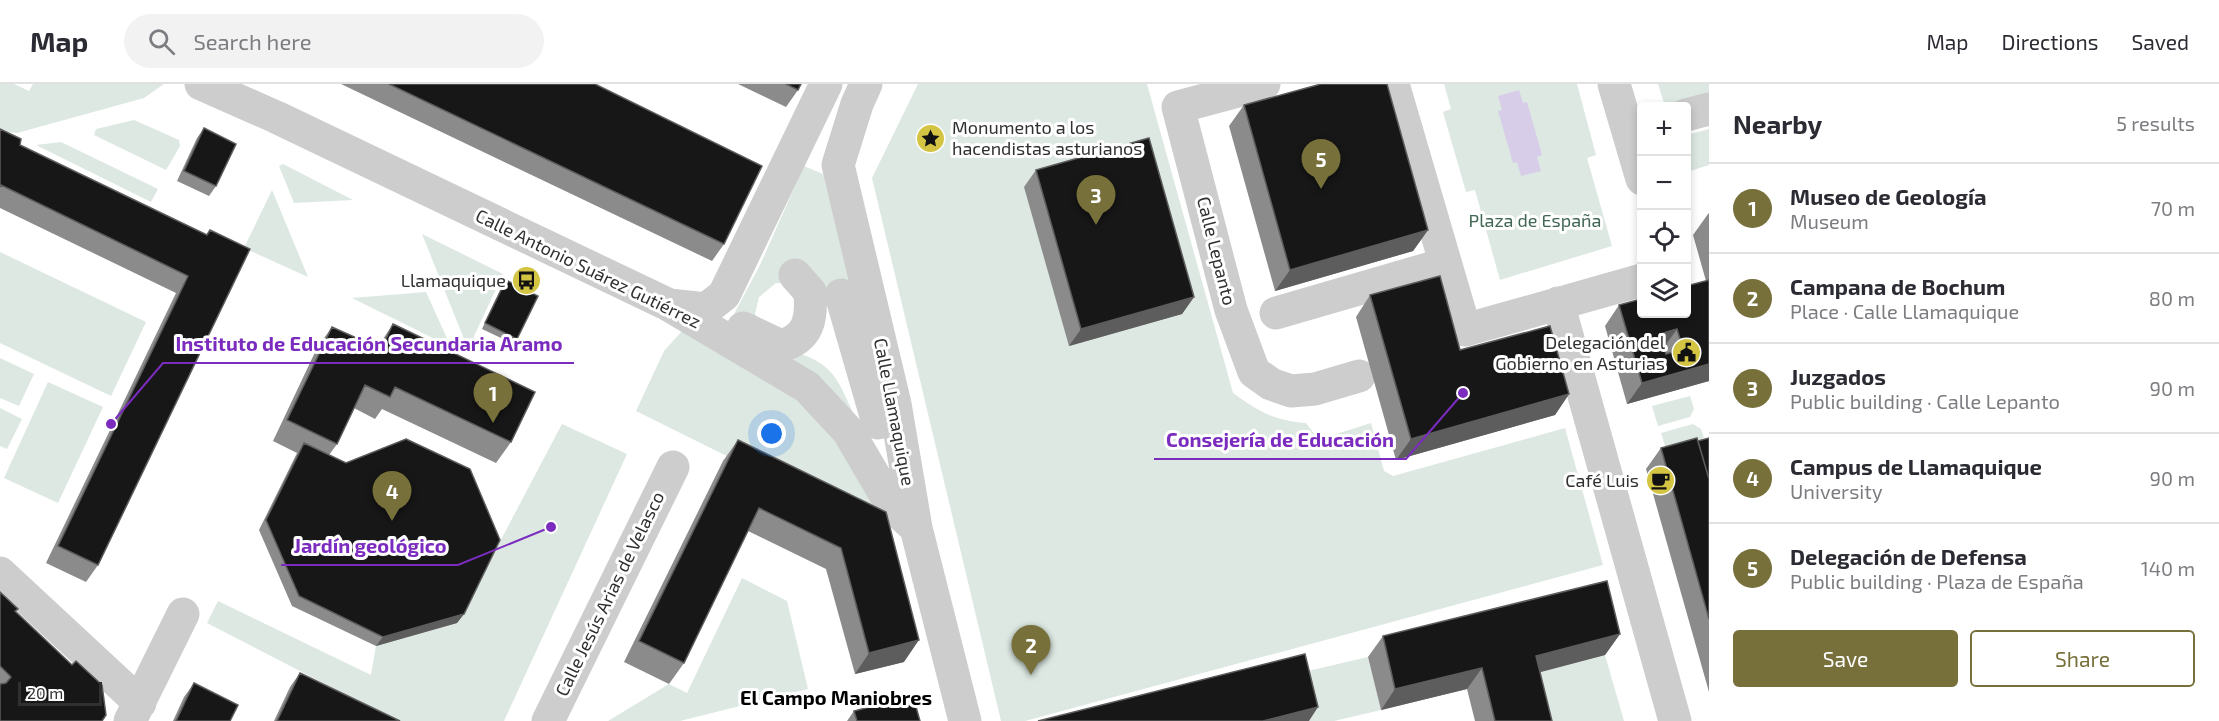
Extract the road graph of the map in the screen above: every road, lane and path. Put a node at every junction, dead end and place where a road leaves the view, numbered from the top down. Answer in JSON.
{"nodes":[{"id":1,"x":201,"y":84,"type":"edge"},
{"id":2,"x":826,"y":84,"type":"edge"},
{"id":3,"x":1264,"y":84,"type":"edge"},
{"id":4,"x":1393,"y":84,"type":"edge"},
{"id":5,"x":1614,"y":84,"type":"edge"},
{"id":6,"x":862,"y":94,"type":"edge"},
{"id":7,"x":1174,"y":95,"type":"edge"},
{"id":8,"x":1709,"y":109,"type":"edge"},
{"id":9,"x":1691,"y":114,"type":"edge"},
{"id":10,"x":812,"y":115,"type":"junction"},
{"id":11,"x":1634,"y":129,"type":"edge"},
{"id":12,"x":1638,"y":156,"type":"edge"},
{"id":13,"x":838,"y":165,"type":"junction"},
{"id":14,"x":1445,"y":264,"type":"junction"},
{"id":15,"x":1637,"y":281,"type":"edge"},
{"id":16,"x":716,"y":302,"type":"junction"},
{"id":17,"x":1558,"y":303,"type":"junction"},
{"id":18,"x":667,"y":304,"type":"junction"},
{"id":19,"x":1276,"y":313,"type":"dead end"},
{"id":20,"x":1359,"y":376,"type":"dead end"},
{"id":21,"x":673,"y":467,"type":"dead end"},
{"id":22,"x":916,"y":528,"type":"junction"},
{"id":23,"x":0,"y":573,"type":"edge"},
{"id":24,"x":183,"y":614,"type":"dead end"},
{"id":25,"x":135,"y":712,"type":"edge"},
{"id":26,"x":548,"y":721,"type":"edge"},
{"id":27,"x":965,"y":721,"type":"edge"},
{"id":28,"x":1675,"y":721,"type":"edge"}],
"edges":[{"from":1,"to":18,"type":"street","name":"Calle Antonio Suárez Gutiérrez"},
{"from":2,"to":10,"type":"street"},
{"from":3,"to":7,"type":"street","name":"Calle Lepanto"},
{"from":4,"to":14,"type":"street"},
{"from":5,"to":11,"type":"street"},
{"from":6,"to":13,"type":"street"},
{"from":7,"to":20,"type":"street","name":"Calle Lepanto"},
{"from":8,"to":9,"type":"street"},
{"from":10,"to":13,"type":"street","name":"Calle Llamaquique"},
{"from":10,"to":16,"type":"street"},
{"from":11,"to":12,"type":"street"},
{"from":13,"to":22,"type":"street","name":"Calle Llamaquique"},
{"from":14,"to":17,"type":"street"},
{"from":14,"to":19,"type":"street"},
{"from":15,"to":17,"type":"street"},
{"from":16,"to":18,"type":"street"},
{"from":16,"to":22,"type":"street"},
{"from":17,"to":28,"type":"street"},
{"from":18,"to":22,"type":"street","name":"Calle Antonio Suárez Gutiérrez"},
{"from":21,"to":26,"type":"street","name":"Calle Jesús Arias de Velasco"},
{"from":22,"to":27,"type":"street","name":"Calle Llamaquique"},
{"from":23,"to":25,"type":"street"},
{"from":24,"to":25,"type":"street"}]}
